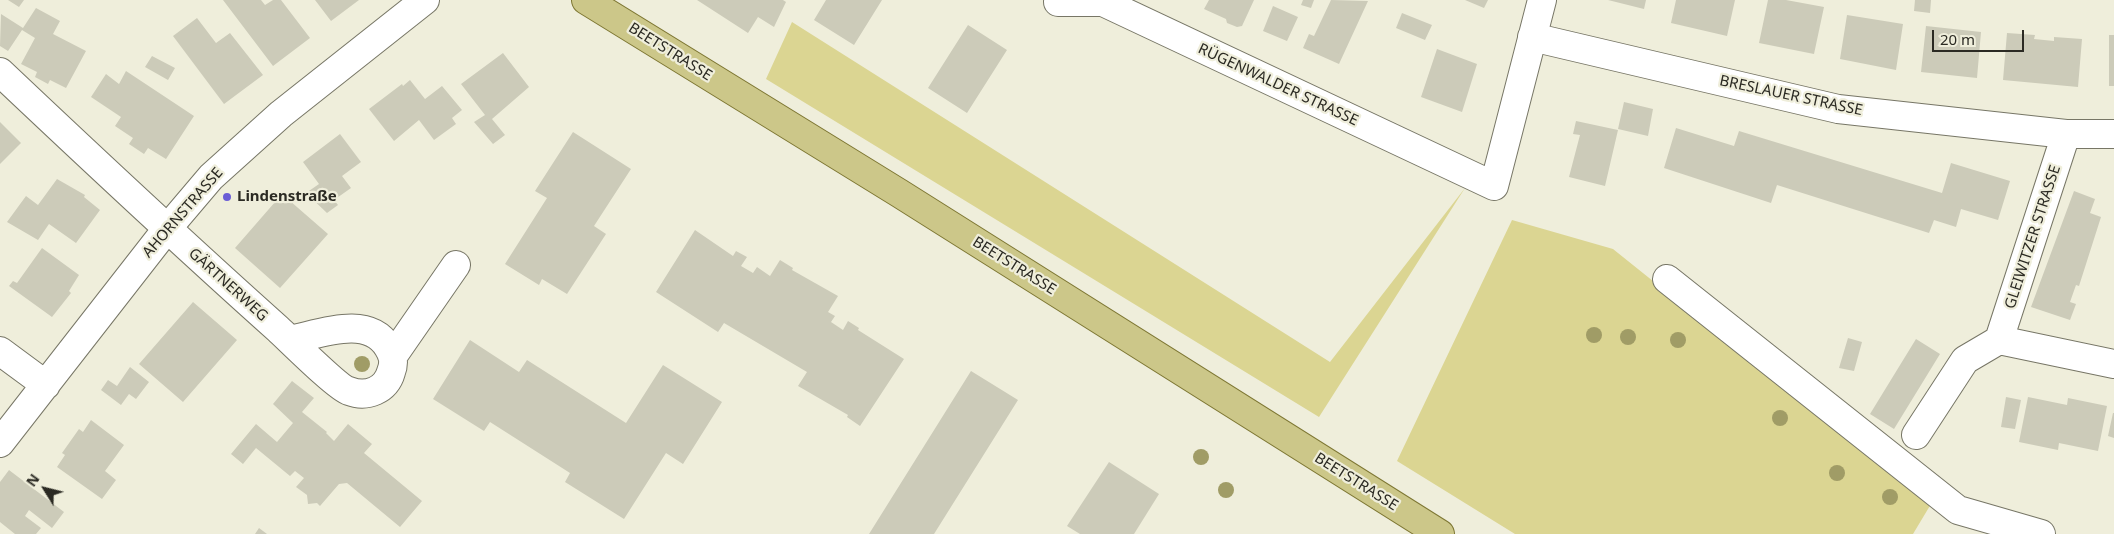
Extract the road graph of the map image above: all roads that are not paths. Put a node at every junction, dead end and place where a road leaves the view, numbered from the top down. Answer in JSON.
{"nodes":[{"id":1,"x":425,"y":0,"type":"edge"},
{"id":2,"x":586,"y":0,"type":"edge"},
{"id":3,"x":1542,"y":0,"type":"edge"},
{"id":4,"x":1058,"y":2,"type":"dead end"},
{"id":5,"x":1532,"y":37,"type":"junction"},
{"id":6,"x":0,"y":72,"type":"edge"},
{"id":7,"x":2066,"y":134,"type":"junction"},
{"id":8,"x":2114,"y":134,"type":"edge"},
{"id":9,"x":166,"y":230,"type":"junction"},
{"id":10,"x":456,"y":265,"type":"dead end"},
{"id":11,"x":1667,"y":279,"type":"dead end"},
{"id":12,"x":290,"y":340,"type":"junction"},
{"id":13,"x":1999,"y":340,"type":"junction"},
{"id":14,"x":0,"y":351,"type":"edge"},
{"id":15,"x":393,"y":356,"type":"junction"},
{"id":16,"x":2114,"y":364,"type":"edge"},
{"id":17,"x":46,"y":385,"type":"junction"},
{"id":18,"x":1916,"y":435,"type":"dead end"},
{"id":19,"x":0,"y":442,"type":"edge"},
{"id":20,"x":1440,"y":534,"type":"edge"},
{"id":21,"x":2041,"y":534,"type":"edge"}],
"edges":[{"from":1,"to":9,"type":"street","name":"AHORNSTRASSE"},
{"from":2,"to":20,"type":"main road","name":"BEETSTRASSE"},
{"from":3,"to":5,"type":"street"},
{"from":4,"to":5,"type":"street","name":"RÜGENWALDER STRASSE"},
{"from":5,"to":7,"type":"street","name":"BRESLAUER STRASSE"},
{"from":6,"to":9,"type":"street"},
{"from":7,"to":8,"type":"street","name":"BRESLAUER STRASSE"},
{"from":7,"to":13,"type":"street","name":"GLEIWITZER STRASSE"},
{"from":9,"to":12,"type":"street","name":"GÄRTNERWEG"},
{"from":9,"to":17,"type":"street","name":"AHORNSTRASSE"},
{"from":10,"to":15,"type":"street"},
{"from":11,"to":21,"type":"street"},
{"from":12,"to":15,"type":"street"},
{"from":12,"to":15,"type":"street","name":"GÄRTNERWEG"},
{"from":13,"to":16,"type":"street"},
{"from":13,"to":18,"type":"street"},
{"from":14,"to":17,"type":"street"},
{"from":17,"to":19,"type":"street","name":"AHORNSTRASSE"}]}
